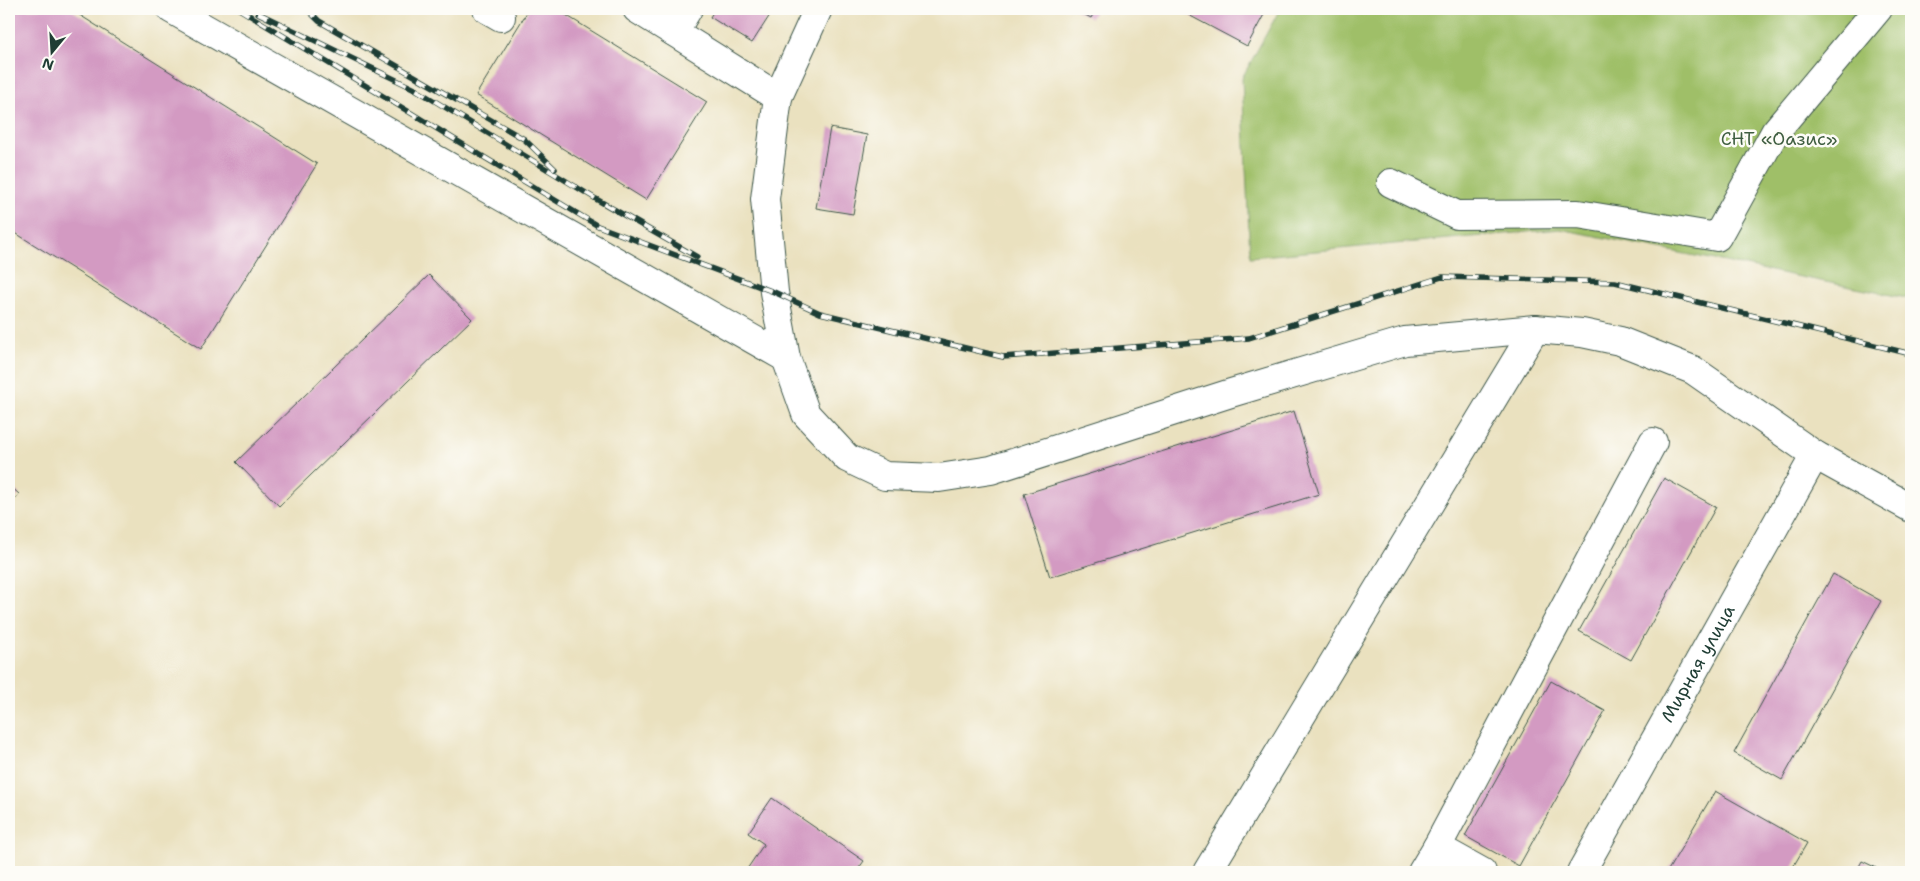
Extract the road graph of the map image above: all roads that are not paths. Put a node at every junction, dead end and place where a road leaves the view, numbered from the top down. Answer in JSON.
{"nodes":[{"id":1,"x":171,"y":9,"type":"edge"},
{"id":2,"x":637,"y":9,"type":"edge"},
{"id":3,"x":688,"y":9,"type":"edge"},
{"id":4,"x":818,"y":9,"type":"edge"},
{"id":5,"x":1878,"y":9,"type":"edge"},
{"id":6,"x":674,"y":32,"type":"junction"},
{"id":7,"x":778,"y":97,"type":"junction"},
{"id":8,"x":1391,"y":183,"type":"dead end"},
{"id":9,"x":1535,"y":329,"type":"junction"},
{"id":10,"x":786,"y":358,"type":"junction"},
{"id":11,"x":1654,"y":442,"type":"dead end"},
{"id":12,"x":1815,"y":454,"type":"junction"},
{"id":13,"x":1911,"y":508,"type":"edge"},
{"id":14,"x":1436,"y":847,"type":"junction"},
{"id":15,"x":1207,"y":872,"type":"edge"},
{"id":16,"x":1422,"y":872,"type":"edge"},
{"id":17,"x":1482,"y":872,"type":"edge"},
{"id":18,"x":1581,"y":872,"type":"edge"}],
"edges":[{"from":1,"to":10,"type":"street"},
{"from":2,"to":6,"type":"street"},
{"from":3,"to":6,"type":"street"},
{"from":4,"to":7,"type":"street"},
{"from":5,"to":8,"type":"street"},
{"from":6,"to":7,"type":"street"},
{"from":7,"to":10,"type":"street"},
{"from":9,"to":10,"type":"street"},
{"from":9,"to":12,"type":"street"},
{"from":9,"to":15,"type":"street"},
{"from":11,"to":14,"type":"street"},
{"from":12,"to":13,"type":"street"},
{"from":12,"to":18,"type":"street","name":"Мирная улица"},
{"from":14,"to":16,"type":"street"},
{"from":14,"to":17,"type":"street"}]}
